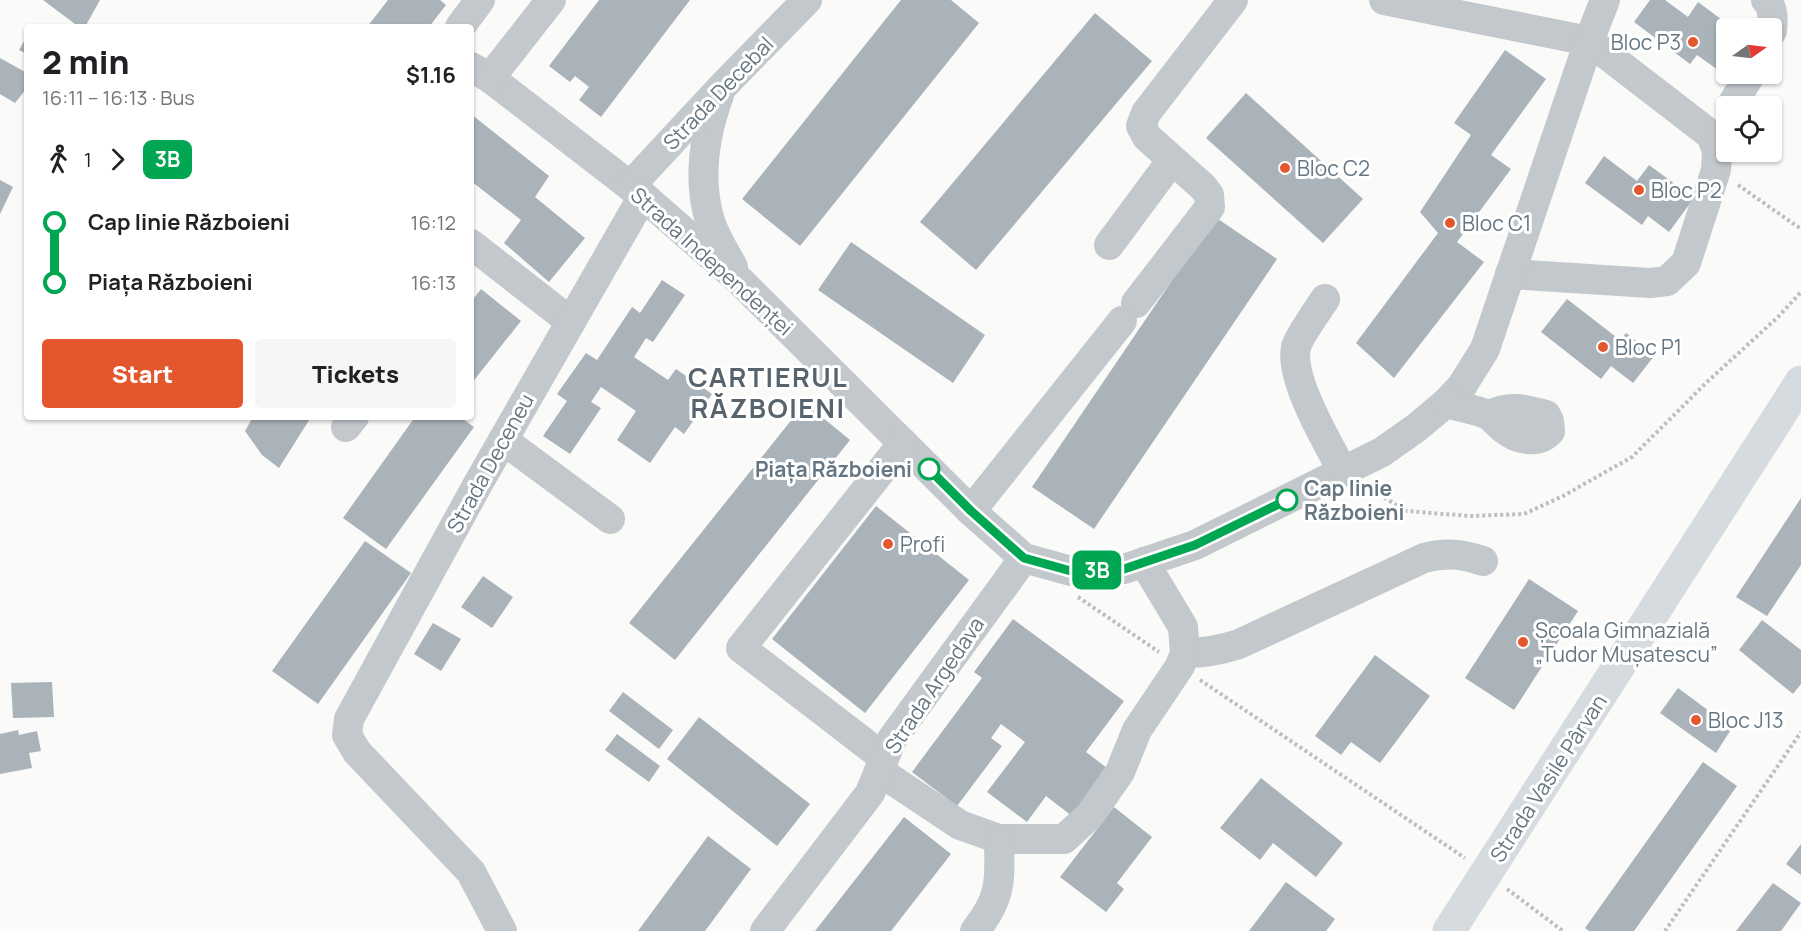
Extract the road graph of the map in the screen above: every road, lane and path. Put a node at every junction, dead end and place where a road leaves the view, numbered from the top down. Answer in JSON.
{"nodes":[{"id":1,"x":480,"y":0,"type":"edge"},
{"id":2,"x":551,"y":0,"type":"edge"},
{"id":3,"x":807,"y":0,"type":"edge"},
{"id":4,"x":1233,"y":0,"type":"edge"},
{"id":5,"x":1384,"y":0,"type":"edge"},
{"id":6,"x":1605,"y":0,"type":"edge"},
{"id":7,"x":1766,"y":0,"type":"edge"},
{"id":8,"x":1773,"y":18,"type":"edge"},
{"id":9,"x":462,"y":24,"type":"edge"},
{"id":10,"x":1589,"y":41,"type":"junction"},
{"id":11,"x":480,"y":72,"type":"edge"},
{"id":12,"x":722,"y":87,"type":"junction"},
{"id":13,"x":1716,"y":122,"type":"edge"},
{"id":14,"x":1172,"y":160,"type":"junction"},
{"id":15,"x":1716,"y":162,"type":"edge"},
{"id":16,"x":1716,"y":170,"type":"junction"},
{"id":17,"x":637,"y":191,"type":"junction"},
{"id":18,"x":1801,"y":230,"type":"edge"},
{"id":19,"x":1109,"y":245,"type":"dead end"},
{"id":20,"x":474,"y":246,"type":"edge"},
{"id":21,"x":1510,"y":274,"type":"junction"},
{"id":22,"x":740,"y":281,"type":"junction"},
{"id":23,"x":1801,"y":292,"type":"edge"},
{"id":24,"x":1324,"y":299,"type":"dead end"},
{"id":25,"x":571,"y":322,"type":"junction"},
{"id":26,"x":1801,"y":382,"type":"edge"},
{"id":27,"x":1446,"y":403,"type":"junction"},
{"id":28,"x":1489,"y":415,"type":"dead end"},
{"id":29,"x":503,"y":440,"type":"junction"},
{"id":30,"x":903,"y":443,"type":"junction"},
{"id":31,"x":1342,"y":472,"type":"junction"},
{"id":32,"x":971,"y":511,"type":"junction"},
{"id":33,"x":610,"y":519,"type":"dead end"},
{"id":34,"x":1024,"y":558,"type":"junction"},
{"id":35,"x":1483,"y":561,"type":"dead end"},
{"id":36,"x":1144,"y":562,"type":"junction"},
{"id":37,"x":1073,"y":593,"type":"dead end"},
{"id":38,"x":1182,"y":659,"type":"junction"},
{"id":39,"x":1801,"y":732,"type":"edge"},
{"id":40,"x":881,"y":764,"type":"junction"},
{"id":41,"x":999,"y":839,"type":"junction"},
{"id":42,"x":1486,"y":874,"type":"junction"},
{"id":43,"x":502,"y":931,"type":"edge"},
{"id":44,"x":765,"y":931,"type":"edge"},
{"id":45,"x":975,"y":931,"type":"edge"},
{"id":46,"x":1449,"y":931,"type":"edge"},
{"id":47,"x":1563,"y":931,"type":"edge"},
{"id":48,"x":1665,"y":931,"type":"edge"}],
"edges":[{"from":1,"to":9,"type":"street"},
{"from":2,"to":11,"type":"street"},
{"from":3,"to":12,"type":"street","name":"Strada Decebal"},
{"from":4,"to":14,"type":"street"},
{"from":5,"to":10,"type":"street"},
{"from":6,"to":10,"type":"street","name":"Strada Independenței"},
{"from":7,"to":8,"type":"street"},
{"from":10,"to":13,"type":"street"},
{"from":10,"to":21,"type":"street","name":"Strada Independenței"},
{"from":11,"to":17,"type":"street","name":"Strada Independenței"},
{"from":12,"to":17,"type":"street","name":"Strada Decebal"},
{"from":12,"to":22,"type":"street"},
{"from":14,"to":19,"type":"street"},
{"from":14,"to":32,"type":"street"},
{"from":15,"to":16,"type":"street"},
{"from":16,"to":18,"type":"path"},
{"from":16,"to":21,"type":"street"},
{"from":17,"to":22,"type":"street","name":"Strada Independenței"},
{"from":17,"to":25,"type":"street","name":"Strada Deceneu"},
{"from":20,"to":25,"type":"street"},
{"from":21,"to":27,"type":"street","name":"Strada Independenței"},
{"from":22,"to":30,"type":"street","name":"Strada Independenței"},
{"from":23,"to":31,"type":"path"},
{"from":24,"to":31,"type":"street"},
{"from":25,"to":29,"type":"street","name":"Strada Deceneu"},
{"from":26,"to":42,"type":"main road","name":"Strada Vasile Pârvan"},
{"from":27,"to":28,"type":"street"},
{"from":27,"to":31,"type":"street","name":"Strada Independenței"},
{"from":29,"to":33,"type":"street"},
{"from":29,"to":43,"type":"street","name":"Strada Deceneu"},
{"from":30,"to":32,"type":"street","name":"Strada Independenței"},
{"from":30,"to":40,"type":"street"},
{"from":31,"to":36,"type":"street","name":"Strada Independenței"},
{"from":32,"to":34,"type":"street","name":"Strada Independenței"},
{"from":34,"to":36,"type":"street","name":"Strada Independenței"},
{"from":34,"to":40,"type":"street","name":"Strada Argedava"},
{"from":35,"to":38,"type":"street"},
{"from":36,"to":38,"type":"street"},
{"from":37,"to":38,"type":"path"},
{"from":38,"to":41,"type":"street"},
{"from":38,"to":42,"type":"path"},
{"from":39,"to":48,"type":"path"},
{"from":40,"to":41,"type":"street"},
{"from":40,"to":44,"type":"street","name":"Strada Argedava"},
{"from":41,"to":45,"type":"street"},
{"from":42,"to":46,"type":"main road","name":"Strada Vasile Pârvan"},
{"from":42,"to":47,"type":"path"}]}
